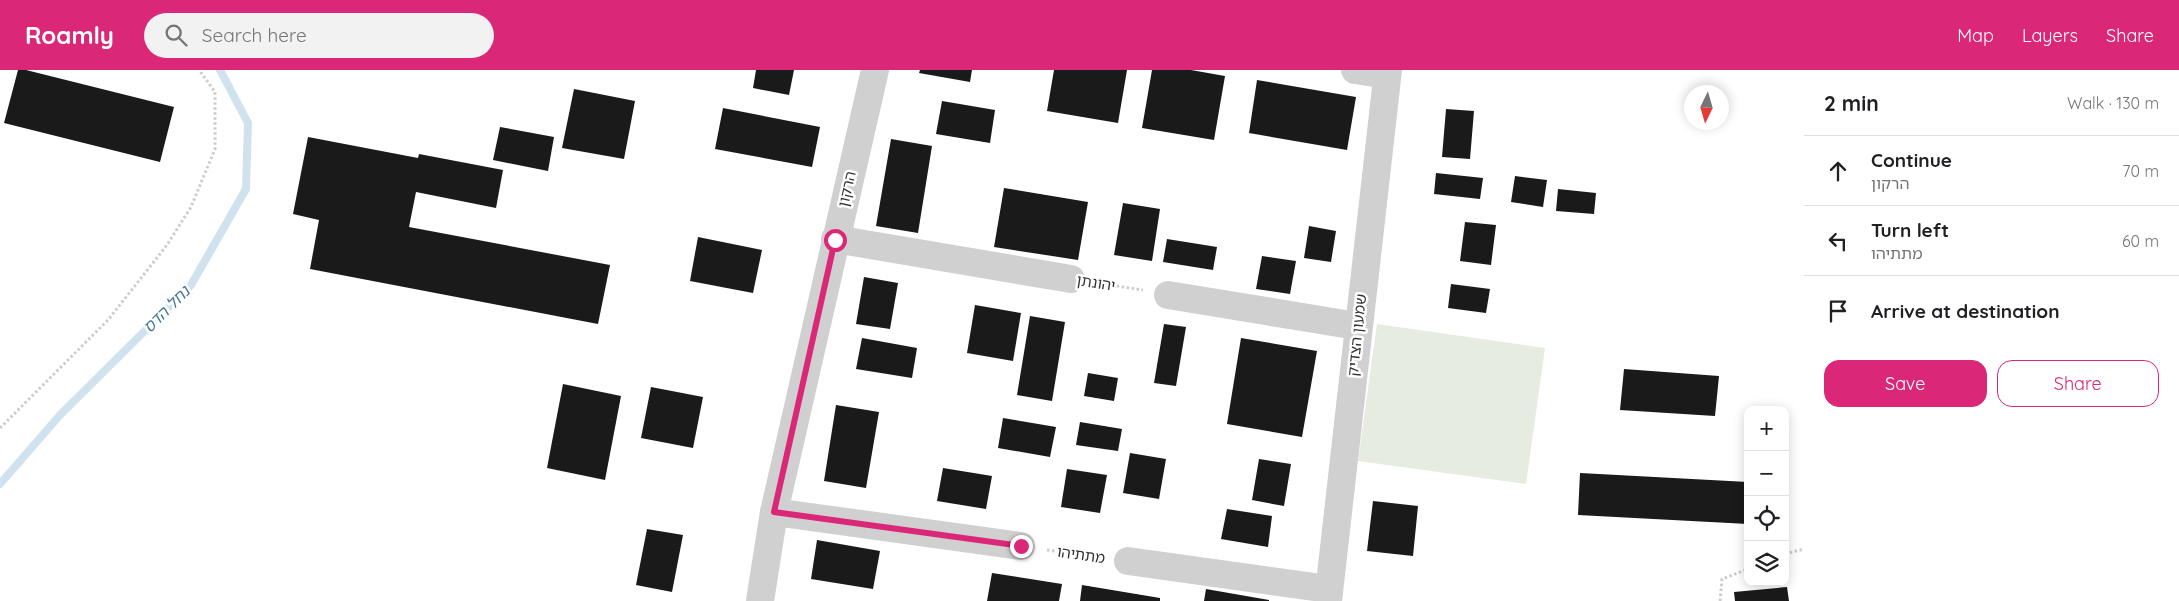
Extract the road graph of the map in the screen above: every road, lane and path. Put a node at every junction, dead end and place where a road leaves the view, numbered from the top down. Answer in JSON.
{"nodes":[{"id":1,"x":199,"y":70,"type":"edge"},
{"id":2,"x":874,"y":70,"type":"edge"},
{"id":3,"x":1355,"y":70,"type":"edge"},
{"id":4,"x":1387,"y":72,"type":"edge"},
{"id":5,"x":835,"y":240,"type":"junction"},
{"id":6,"x":1072,"y":278,"type":"joint"},
{"id":7,"x":1168,"y":295,"type":"joint"},
{"id":8,"x":1357,"y":326,"type":"junction"},
{"id":9,"x":0,"y":428,"type":"edge"},
{"id":10,"x":774,"y":512,"type":"junction"},
{"id":11,"x":1021,"y":546,"type":"joint"},
{"id":12,"x":1804,"y":549,"type":"edge"},
{"id":13,"x":1789,"y":553,"type":"edge"},
{"id":14,"x":1128,"y":561,"type":"joint"},
{"id":15,"x":1744,"y":571,"type":"edge"},
{"id":16,"x":1328,"y":595,"type":"edge"},
{"id":17,"x":760,"y":601,"type":"edge"},
{"id":18,"x":1720,"y":601,"type":"edge"}],
"edges":[{"from":1,"to":9,"type":"path"},
{"from":2,"to":5,"type":"street","name":"הרקון"},
{"from":3,"to":4,"type":"street"},
{"from":4,"to":8,"type":"street","name":"שמעון הצדיק"},
{"from":5,"to":6,"type":"street","name":"יהונתן"},
{"from":5,"to":10,"type":"street","name":"הרקון"},
{"from":6,"to":7,"type":"path","name":"יהונתן"},
{"from":7,"to":8,"type":"street"},
{"from":8,"to":16,"type":"street","name":"שמעון הצדיק"},
{"from":10,"to":11,"type":"street"},
{"from":10,"to":17,"type":"street","name":"הרקון"},
{"from":11,"to":14,"type":"path","name":"מתתיהו"},
{"from":12,"to":13,"type":"path"},
{"from":14,"to":16,"type":"street"},
{"from":15,"to":18,"type":"path"}]}
